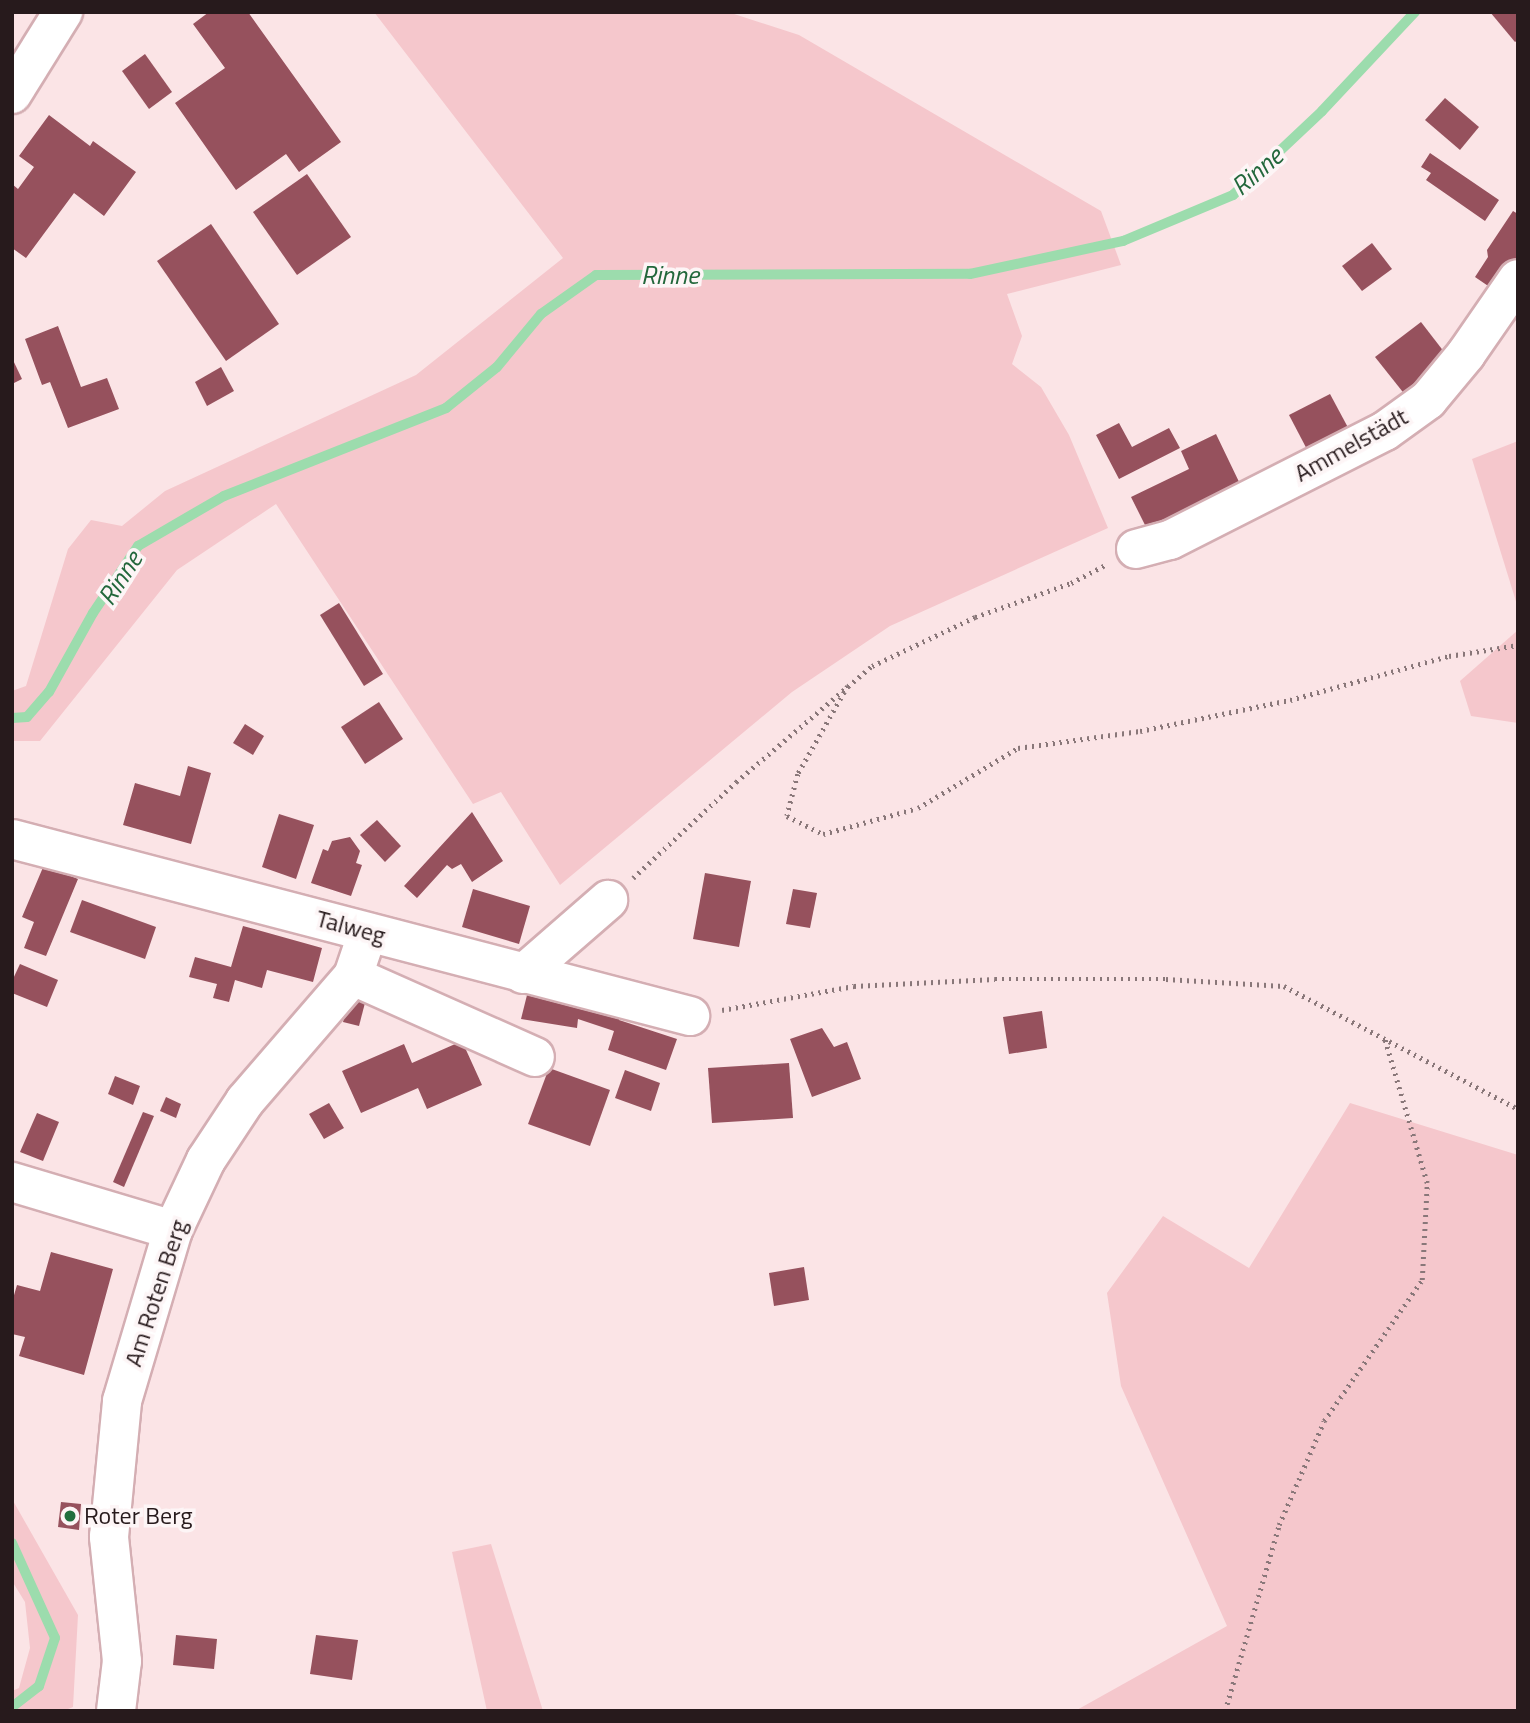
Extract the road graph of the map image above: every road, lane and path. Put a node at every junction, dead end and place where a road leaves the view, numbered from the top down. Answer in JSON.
{"nodes":[{"id":1,"x":63,"y":12,"type":"edge"},
{"id":2,"x":12,"y":94,"type":"edge"},
{"id":3,"x":1518,"y":279,"type":"edge"},
{"id":4,"x":1136,"y":549,"type":"joint"},
{"id":5,"x":1518,"y":645,"type":"edge"},
{"id":6,"x":848,"y":686,"type":"junction"},
{"id":7,"x":12,"y":839,"type":"edge"},
{"id":8,"x":608,"y":900,"type":"joint"},
{"id":9,"x":368,"y":932,"type":"junction"},
{"id":10,"x":523,"y":974,"type":"junction"},
{"id":11,"x":353,"y":976,"type":"junction"},
{"id":12,"x":690,"y":1016,"type":"joint"},
{"id":13,"x":1384,"y":1037,"type":"junction"},
{"id":14,"x":535,"y":1057,"type":"dead end"},
{"id":15,"x":1518,"y":1109,"type":"edge"},
{"id":16,"x":12,"y":1182,"type":"edge"},
{"id":17,"x":173,"y":1230,"type":"junction"},
{"id":18,"x":116,"y":1711,"type":"edge"},
{"id":19,"x":1225,"y":1711,"type":"edge"}],
"edges":[{"from":1,"to":2,"type":"street"},
{"from":3,"to":4,"type":"street","name":"Ammelstädt"},
{"from":4,"to":6,"type":"path"},
{"from":5,"to":6,"type":"path"},
{"from":6,"to":8,"type":"path"},
{"from":7,"to":9,"type":"street","name":"Talweg"},
{"from":8,"to":10,"type":"street"},
{"from":9,"to":10,"type":"street","name":"Talweg"},
{"from":9,"to":11,"type":"street","name":"Am Roten Berg"},
{"from":10,"to":12,"type":"street","name":"Talweg"},
{"from":11,"to":14,"type":"street"},
{"from":11,"to":17,"type":"street","name":"Am Roten Berg"},
{"from":12,"to":13,"type":"path"},
{"from":13,"to":15,"type":"path"},
{"from":13,"to":19,"type":"path"},
{"from":16,"to":17,"type":"street"},
{"from":17,"to":18,"type":"street","name":"Am Roten Berg"}]}
